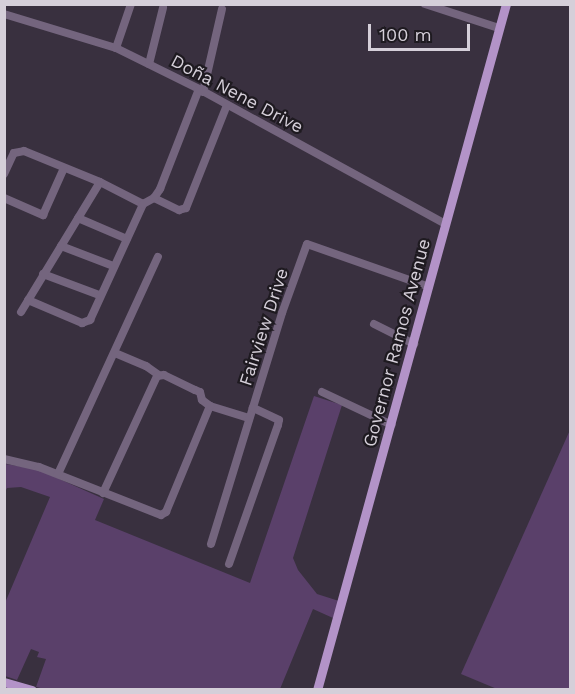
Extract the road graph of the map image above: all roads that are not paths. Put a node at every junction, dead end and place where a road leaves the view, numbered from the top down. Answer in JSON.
{"nodes":[{"id":1,"x":131,"y":4,"type":"edge"},
{"id":2,"x":425,"y":4,"type":"edge"},
{"id":3,"x":506,"y":4,"type":"edge"},
{"id":4,"x":163,"y":8,"type":"dead end"},
{"id":5,"x":222,"y":9,"type":"dead end"},
{"id":6,"x":4,"y":14,"type":"edge"},
{"id":7,"x":499,"y":28,"type":"junction"},
{"id":8,"x":116,"y":48,"type":"junction"},
{"id":9,"x":149,"y":64,"type":"junction"},
{"id":10,"x":201,"y":90,"type":"junction"},
{"id":11,"x":227,"y":105,"type":"junction"},
{"id":12,"x":64,"y":168,"type":"junction"},
{"id":13,"x":4,"y":174,"type":"edge"},
{"id":14,"x":100,"y":182,"type":"junction"},
{"id":15,"x":4,"y":198,"type":"edge"},
{"id":16,"x":154,"y":198,"type":"junction"},
{"id":17,"x":143,"y":204,"type":"junction"},
{"id":18,"x":78,"y":218,"type":"junction"},
{"id":19,"x":446,"y":224,"type":"junction"},
{"id":20,"x":126,"y":238,"type":"junction"},
{"id":21,"x":61,"y":246,"type":"junction"},
{"id":22,"x":158,"y":257,"type":"dead end"},
{"id":23,"x":113,"y":266,"type":"junction"},
{"id":24,"x":43,"y":274,"type":"junction"},
{"id":25,"x":429,"y":287,"type":"junction"},
{"id":26,"x":99,"y":295,"type":"junction"},
{"id":27,"x":28,"y":300,"type":"junction"},
{"id":28,"x":21,"y":312,"type":"dead end"},
{"id":29,"x":374,"y":324,"type":"dead end"},
{"id":30,"x":414,"y":344,"type":"junction"},
{"id":31,"x":114,"y":353,"type":"junction"},
{"id":32,"x":159,"y":375,"type":"junction"},
{"id":33,"x":322,"y":392,"type":"dead end"},
{"id":34,"x":210,"y":406,"type":"junction"},
{"id":35,"x":253,"y":408,"type":"junction"},
{"id":36,"x":249,"y":418,"type":"junction"},
{"id":37,"x":392,"y":425,"type":"junction"},
{"id":38,"x":4,"y":459,"type":"edge"},
{"id":39,"x":58,"y":474,"type":"junction"},
{"id":40,"x":103,"y":493,"type":"junction"},
{"id":41,"x":211,"y":544,"type":"dead end"},
{"id":42,"x":229,"y":564,"type":"dead end"},
{"id":43,"x":4,"y":682,"type":"edge"},
{"id":44,"x":16,"y":688,"type":"edge"},
{"id":45,"x":32,"y":690,"type":"edge"},
{"id":46,"x":317,"y":690,"type":"edge"}],
"edges":[{"from":1,"to":8,"type":"street"},
{"from":2,"to":7,"type":"street"},
{"from":3,"to":7,"type":"main road","name":"Governor Ramos Avenue"},
{"from":4,"to":9,"type":"street"},
{"from":5,"to":10,"type":"street"},
{"from":6,"to":8,"type":"street","name":"Doña Nene Drive"},
{"from":7,"to":19,"type":"main road","name":"Governor Ramos Avenue"},
{"from":8,"to":9,"type":"street","name":"Doña Nene Drive"},
{"from":9,"to":10,"type":"street","name":"Doña Nene Drive"},
{"from":10,"to":11,"type":"street","name":"Doña Nene Drive"},
{"from":10,"to":16,"type":"street"},
{"from":11,"to":16,"type":"street"},
{"from":11,"to":19,"type":"street","name":"Doña Nene Drive"},
{"from":12,"to":13,"type":"street"},
{"from":12,"to":14,"type":"street"},
{"from":12,"to":15,"type":"street"},
{"from":14,"to":17,"type":"street"},
{"from":14,"to":18,"type":"street"},
{"from":16,"to":17,"type":"street"},
{"from":17,"to":20,"type":"street"},
{"from":18,"to":20,"type":"street"},
{"from":18,"to":21,"type":"street"},
{"from":19,"to":25,"type":"main road","name":"Governor Ramos Avenue"},
{"from":20,"to":23,"type":"street"},
{"from":21,"to":23,"type":"street"},
{"from":21,"to":24,"type":"street"},
{"from":22,"to":31,"type":"street"},
{"from":23,"to":26,"type":"street"},
{"from":24,"to":26,"type":"street"},
{"from":24,"to":27,"type":"street"},
{"from":25,"to":30,"type":"main road","name":"Governor Ramos Avenue"},
{"from":25,"to":35,"type":"street","name":"Fairview Drive"},
{"from":26,"to":27,"type":"street"},
{"from":27,"to":28,"type":"street"},
{"from":29,"to":30,"type":"street"},
{"from":30,"to":37,"type":"main road","name":"Governor Ramos Avenue"},
{"from":31,"to":32,"type":"street"},
{"from":31,"to":39,"type":"street"},
{"from":32,"to":34,"type":"street"},
{"from":32,"to":40,"type":"street"},
{"from":33,"to":37,"type":"street"},
{"from":34,"to":36,"type":"street"},
{"from":34,"to":40,"type":"street"},
{"from":35,"to":36,"type":"street","name":"Fairview Drive"},
{"from":35,"to":42,"type":"street"},
{"from":36,"to":41,"type":"street","name":"Fairview Drive"},
{"from":37,"to":46,"type":"main road","name":"Governor Ramos Avenue"},
{"from":38,"to":39,"type":"street"},
{"from":39,"to":40,"type":"street"},
{"from":43,"to":44,"type":"main road"},
{"from":44,"to":45,"type":"main road"}]}
